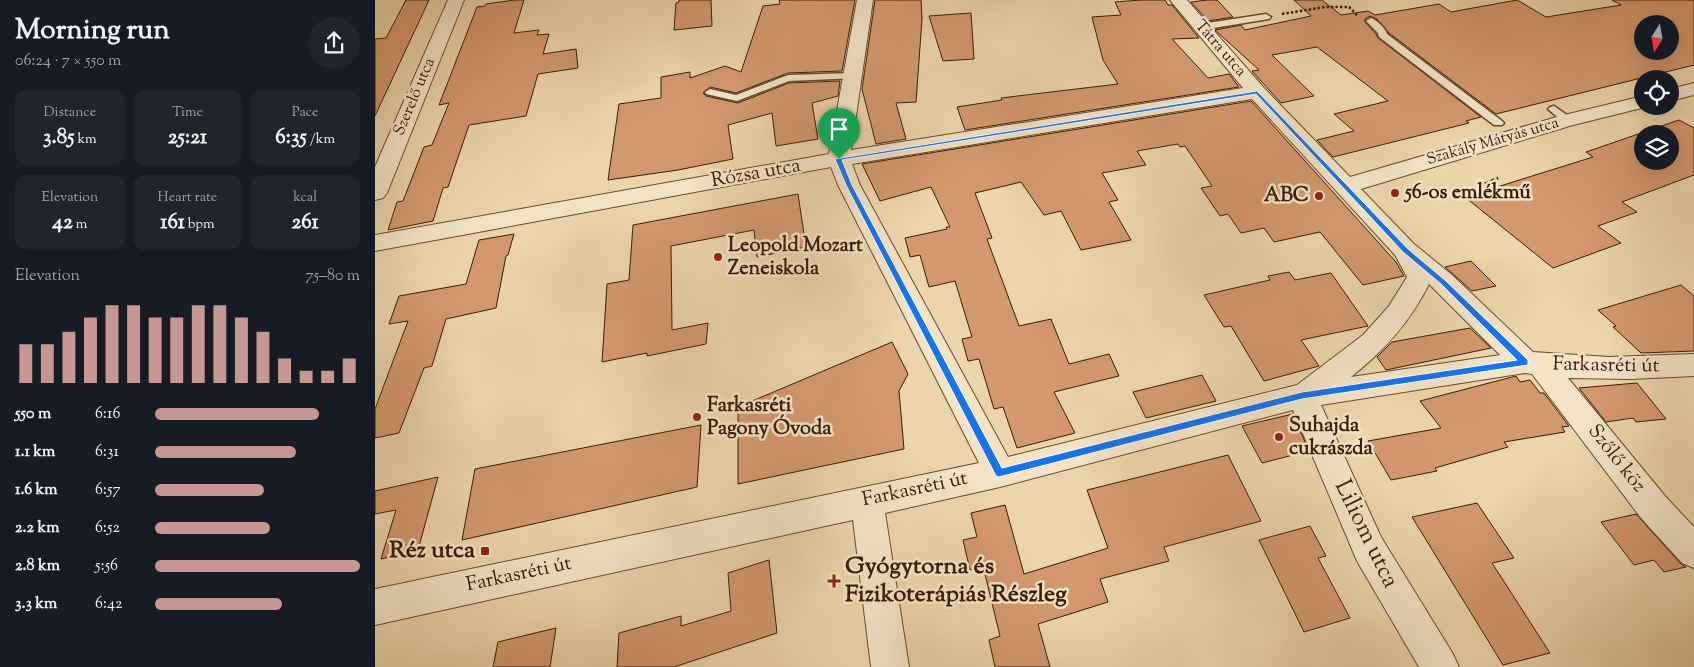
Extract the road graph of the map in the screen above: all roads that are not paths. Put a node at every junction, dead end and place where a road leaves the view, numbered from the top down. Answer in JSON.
{"nodes":[{"id":1,"x":456,"y":0,"type":"edge"},
{"id":2,"x":865,"y":0,"type":"edge"},
{"id":3,"x":1178,"y":0,"type":"edge"},
{"id":4,"x":1266,"y":17,"type":"road end"},
{"id":5,"x":1371,"y":21,"type":"road end"},
{"id":6,"x":1201,"y":27,"type":"junction"},
{"id":7,"x":853,"y":76,"type":"junction"},
{"id":8,"x":1694,"y":90,"type":"edge"},
{"id":9,"x":711,"y":92,"type":"dead end"},
{"id":10,"x":1257,"y":92,"type":"junction"},
{"id":11,"x":1679,"y":93,"type":"edge"},
{"id":12,"x":1634,"y":103,"type":"edge"},
{"id":13,"x":1498,"y":123,"type":"dead end"},
{"id":14,"x":839,"y":159,"type":"junction"},
{"id":15,"x":1344,"y":186,"type":"junction"},
{"id":16,"x":375,"y":193,"type":"edge"},
{"id":17,"x":375,"y":243,"type":"edge"},
{"id":18,"x":1405,"y":250,"type":"junction"},
{"id":19,"x":1352,"y":362,"type":"junction"},
{"id":20,"x":1533,"y":364,"type":"junction"},
{"id":21,"x":1694,"y":365,"type":"edge"},
{"id":22,"x":1369,"y":386,"type":"junction"},
{"id":23,"x":1302,"y":396,"type":"junction"},
{"id":24,"x":999,"y":473,"type":"junction"},
{"id":25,"x":867,"y":500,"type":"junction"},
{"id":26,"x":1694,"y":550,"type":"edge"},
{"id":27,"x":375,"y":607,"type":"edge"},
{"id":28,"x":890,"y":667,"type":"edge"},
{"id":29,"x":1440,"y":667,"type":"edge"}],
"edges":[{"from":1,"to":16,"type":"street","name":"Szerelő utca"},
{"from":2,"to":7,"type":"street"},
{"from":3,"to":6,"type":"street","name":"Tátra utca"},
{"from":4,"to":6,"type":"lane"},
{"from":5,"to":13,"type":"lane"},
{"from":6,"to":10,"type":"street","name":"Tátra utca"},
{"from":7,"to":9,"type":"lane"},
{"from":7,"to":14,"type":"street"},
{"from":8,"to":11,"type":"street"},
{"from":10,"to":14,"type":"street","name":"Rózsa utca"},
{"from":10,"to":15,"type":"street","name":"Tátra utca"},
{"from":12,"to":15,"type":"street","name":"Szakály Mátyás utca"},
{"from":14,"to":17,"type":"street","name":"Rózsa utca"},
{"from":14,"to":24,"type":"street"},
{"from":15,"to":18,"type":"street","name":"Tátra utca"},
{"from":18,"to":19,"type":"street","name":"Tátra utca"},
{"from":18,"to":20,"type":"street","name":"Tátra utca"},
{"from":19,"to":22,"type":"street"},
{"from":19,"to":23,"type":"street","name":"Tátra utca"},
{"from":20,"to":21,"type":"street","name":"Farkasréti út"},
{"from":20,"to":22,"type":"street","name":"Farkasréti út"},
{"from":20,"to":26,"type":"street","name":"Szőlő köz"},
{"from":22,"to":23,"type":"street","name":"Farkasréti út"},
{"from":23,"to":24,"type":"street","name":"Farkasréti út"},
{"from":23,"to":29,"type":"street","name":"Liliom utca"},
{"from":24,"to":25,"type":"street","name":"Farkasréti út"},
{"from":25,"to":27,"type":"street","name":"Farkasréti út"},
{"from":25,"to":28,"type":"street"}]}
